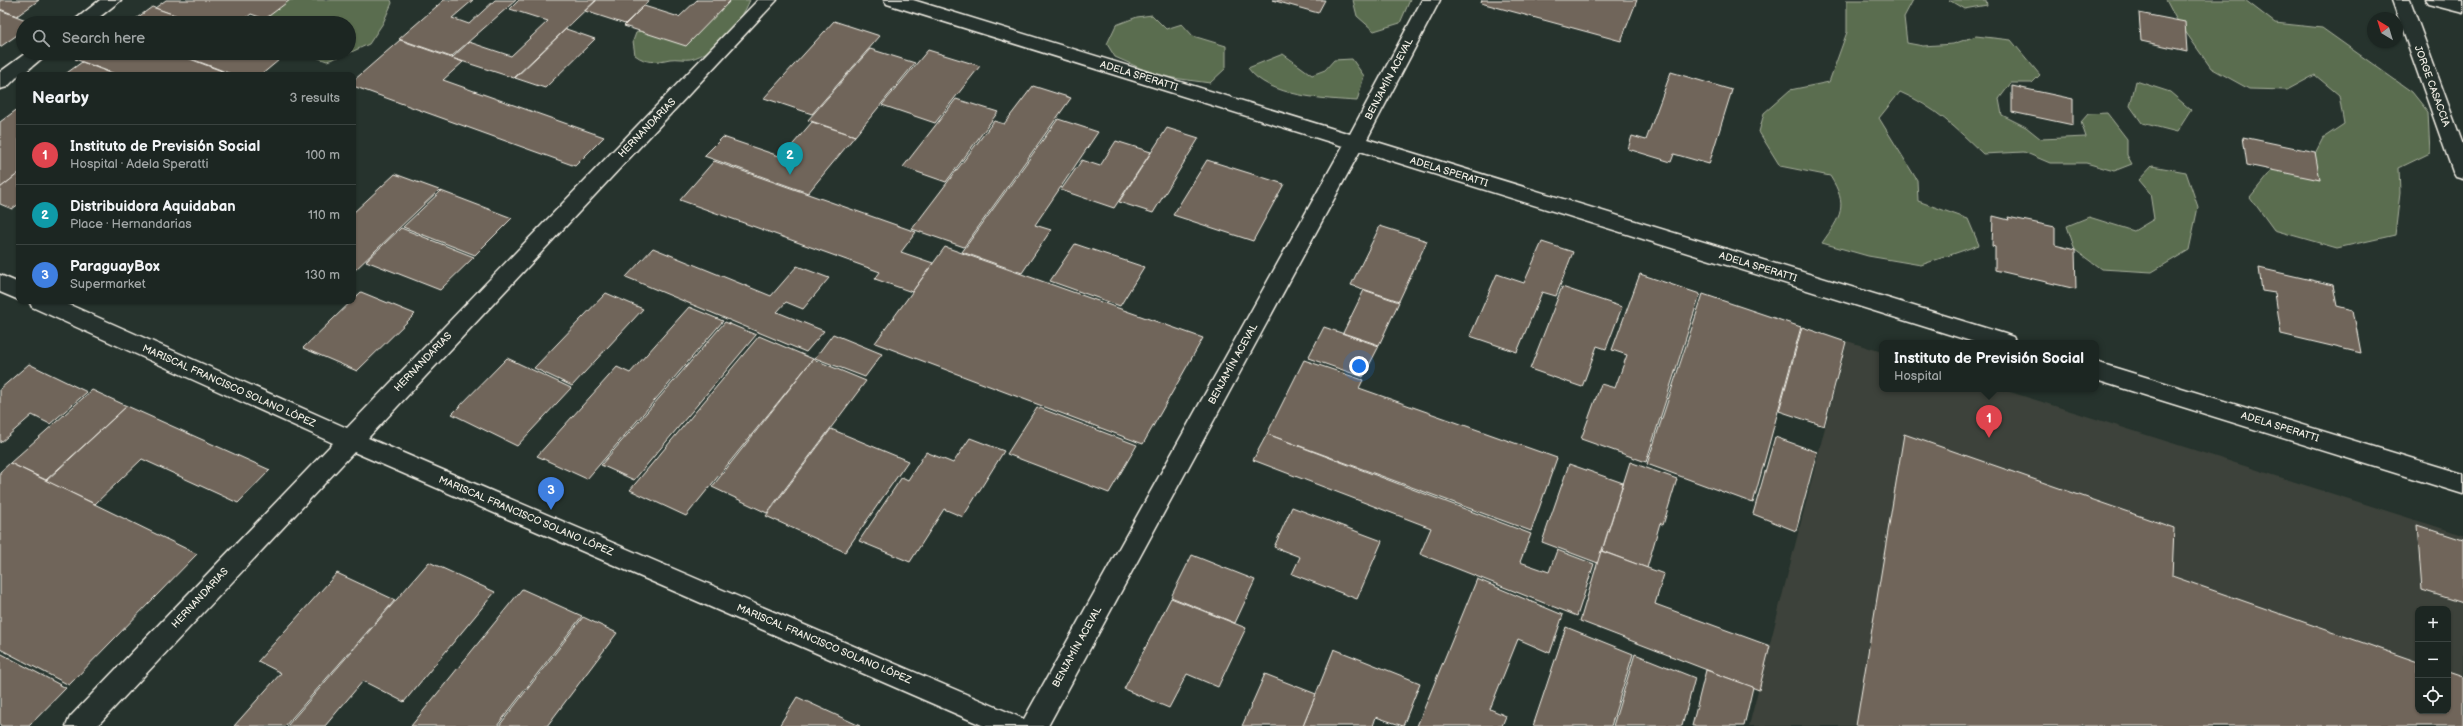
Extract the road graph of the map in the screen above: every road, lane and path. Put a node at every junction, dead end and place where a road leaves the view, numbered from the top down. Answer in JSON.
{"nodes":[{"id":1,"x":112,"y":0,"type":"edge"},
{"id":2,"x":768,"y":0,"type":"edge"},
{"id":3,"x":893,"y":0,"type":"edge"},
{"id":4,"x":1431,"y":0,"type":"edge"},
{"id":5,"x":2401,"y":0,"type":"edge"},
{"id":6,"x":2434,"y":0,"type":"edge"},
{"id":7,"x":2463,"y":7,"type":"edge"},
{"id":8,"x":90,"y":16,"type":"edge"},
{"id":9,"x":30,"y":60,"type":"edge"},
{"id":10,"x":0,"y":82,"type":"edge"},
{"id":11,"x":1355,"y":143,"type":"junction"},
{"id":12,"x":2463,"y":172,"type":"edge"},
{"id":13,"x":0,"y":283,"type":"edge"},
{"id":14,"x":16,"y":291,"type":"edge"},
{"id":15,"x":47,"y":304,"type":"edge"},
{"id":16,"x":1995,"y":340,"type":"edge"},
{"id":17,"x":2099,"y":372,"type":"edge"},
{"id":18,"x":349,"y":440,"type":"junction"},
{"id":19,"x":2463,"y":484,"type":"edge"},
{"id":20,"x":79,"y":726,"type":"edge"},
{"id":21,"x":1014,"y":726,"type":"edge"},
{"id":22,"x":1034,"y":726,"type":"edge"}],
"edges":[{"from":1,"to":8,"type":"street"},
{"from":2,"to":18,"type":"street","name":"HERNANDARIAS"},
{"from":3,"to":11,"type":"street","name":"ADELA SPERATTI"},
{"from":4,"to":11,"type":"street","name":"BENJAMÍN ACEVAL"},
{"from":5,"to":12,"type":"street","name":"JORGE CASACCIA"},
{"from":6,"to":7,"type":"street"},
{"from":9,"to":10,"type":"street"},
{"from":11,"to":16,"type":"street","name":"ADELA SPERATTI"},
{"from":11,"to":22,"type":"street","name":"BENJAMÍN ACEVAL"},
{"from":13,"to":14,"type":"street"},
{"from":15,"to":18,"type":"street","name":"MARISCAL FRANCISCO SOLANO LÓPEZ"},
{"from":17,"to":19,"type":"street","name":"ADELA SPERATTI"},
{"from":18,"to":20,"type":"street","name":"HERNANDARIAS"},
{"from":18,"to":21,"type":"street","name":"MARISCAL FRANCISCO SOLANO LÓPEZ"}]}
